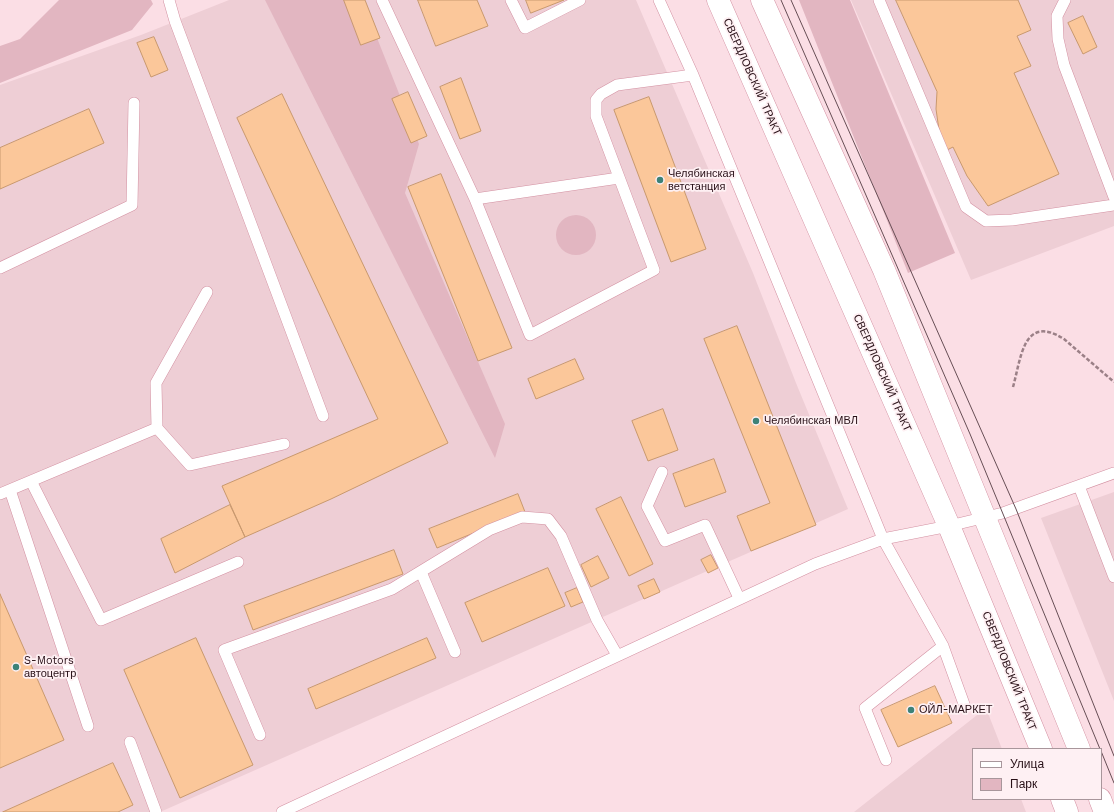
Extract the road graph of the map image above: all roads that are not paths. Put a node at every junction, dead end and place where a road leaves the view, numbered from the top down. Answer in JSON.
{"nodes":[{"id":1,"x":169,"y":0,"type":"edge"},
{"id":2,"x":382,"y":0,"type":"edge"},
{"id":3,"x":511,"y":0,"type":"edge"},
{"id":4,"x":580,"y":0,"type":"edge"},
{"id":5,"x":659,"y":0,"type":"edge"},
{"id":6,"x":718,"y":0,"type":"edge"},
{"id":7,"x":762,"y":0,"type":"edge"},
{"id":8,"x":879,"y":0,"type":"edge"},
{"id":9,"x":1065,"y":0,"type":"edge"},
{"id":10,"x":693,"y":75,"type":"junction"},
{"id":11,"x":134,"y":103,"type":"dead end"},
{"id":12,"x":619,"y":178,"type":"junction"},
{"id":13,"x":1114,"y":197,"type":"edge"},
{"id":14,"x":475,"y":199,"type":"junction"},
{"id":15,"x":1114,"y":205,"type":"edge"},
{"id":16,"x":0,"y":268,"type":"edge"},
{"id":17,"x":206,"y":292,"type":"dead end"},
{"id":18,"x":323,"y":416,"type":"dead end"},
{"id":19,"x":157,"y":428,"type":"junction"},
{"id":20,"x":284,"y":444,"type":"dead end"},
{"id":21,"x":662,"y":472,"type":"dead end"},
{"id":22,"x":1114,"y":473,"type":"edge"},
{"id":23,"x":31,"y":481,"type":"junction"},
{"id":24,"x":1079,"y":486,"type":"junction"},
{"id":25,"x":5,"y":492,"type":"edge"},
{"id":26,"x":985,"y":518,"type":"junction"},
{"id":27,"x":949,"y":526,"type":"junction"},
{"id":28,"x":883,"y":539,"type":"junction"},
{"id":29,"x":238,"y":562,"type":"dead end"},
{"id":30,"x":421,"y":572,"type":"junction"},
{"id":31,"x":1114,"y":577,"type":"edge"},
{"id":32,"x":739,"y":598,"type":"junction"},
{"id":33,"x":943,"y":646,"type":"junction"},
{"id":34,"x":455,"y":652,"type":"dead end"},
{"id":35,"x":616,"y":655,"type":"junction"},
{"id":36,"x":964,"y":704,"type":"dead end"},
{"id":37,"x":88,"y":726,"type":"dead end"},
{"id":38,"x":260,"y":735,"type":"dead end"},
{"id":39,"x":130,"y":742,"type":"dead end"},
{"id":40,"x":1041,"y":748,"type":"edge"},
{"id":41,"x":1079,"y":748,"type":"edge"},
{"id":42,"x":886,"y":760,"type":"dead end"},
{"id":43,"x":1062,"y":800,"type":"edge"},
{"id":44,"x":1100,"y":800,"type":"edge"},
{"id":45,"x":156,"y":812,"type":"edge"},
{"id":46,"x":282,"y":812,"type":"edge"},
{"id":47,"x":1067,"y":812,"type":"edge"},
{"id":48,"x":1105,"y":812,"type":"edge"}],
"edges":[{"from":1,"to":18,"type":"lane"},
{"from":2,"to":14,"type":"lane"},
{"from":3,"to":4,"type":"lane"},
{"from":5,"to":10,"type":"lane"},
{"from":6,"to":27,"type":"main road","name":"СВЕРДЛОВСКИЙ ТРАКТ"},
{"from":7,"to":26,"type":"main road"},
{"from":8,"to":15,"type":"lane"},
{"from":9,"to":13,"type":"lane"},
{"from":10,"to":12,"type":"lane"},
{"from":10,"to":28,"type":"lane"},
{"from":11,"to":16,"type":"lane"},
{"from":12,"to":14,"type":"lane"},
{"from":12,"to":14,"type":"lane"},
{"from":17,"to":19,"type":"lane"},
{"from":19,"to":20,"type":"lane"},
{"from":19,"to":23,"type":"lane"},
{"from":21,"to":32,"type":"lane"},
{"from":22,"to":24,"type":"lane"},
{"from":23,"to":25,"type":"lane"},
{"from":23,"to":29,"type":"lane"},
{"from":24,"to":26,"type":"lane"},
{"from":24,"to":31,"type":"lane"},
{"from":25,"to":37,"type":"lane"},
{"from":26,"to":27,"type":"lane"},
{"from":26,"to":41,"type":"main road"},
{"from":27,"to":28,"type":"lane"},
{"from":27,"to":40,"type":"main road","name":"СВЕРДЛОВСКИЙ ТРАКТ"},
{"from":28,"to":32,"type":"lane"},
{"from":28,"to":33,"type":"lane"},
{"from":30,"to":34,"type":"lane"},
{"from":30,"to":35,"type":"lane"},
{"from":30,"to":38,"type":"lane"},
{"from":32,"to":35,"type":"lane"},
{"from":33,"to":36,"type":"lane"},
{"from":33,"to":42,"type":"lane"},
{"from":35,"to":46,"type":"lane"},
{"from":39,"to":45,"type":"lane"},
{"from":43,"to":47,"type":"main road"},
{"from":44,"to":48,"type":"main road"}]}
